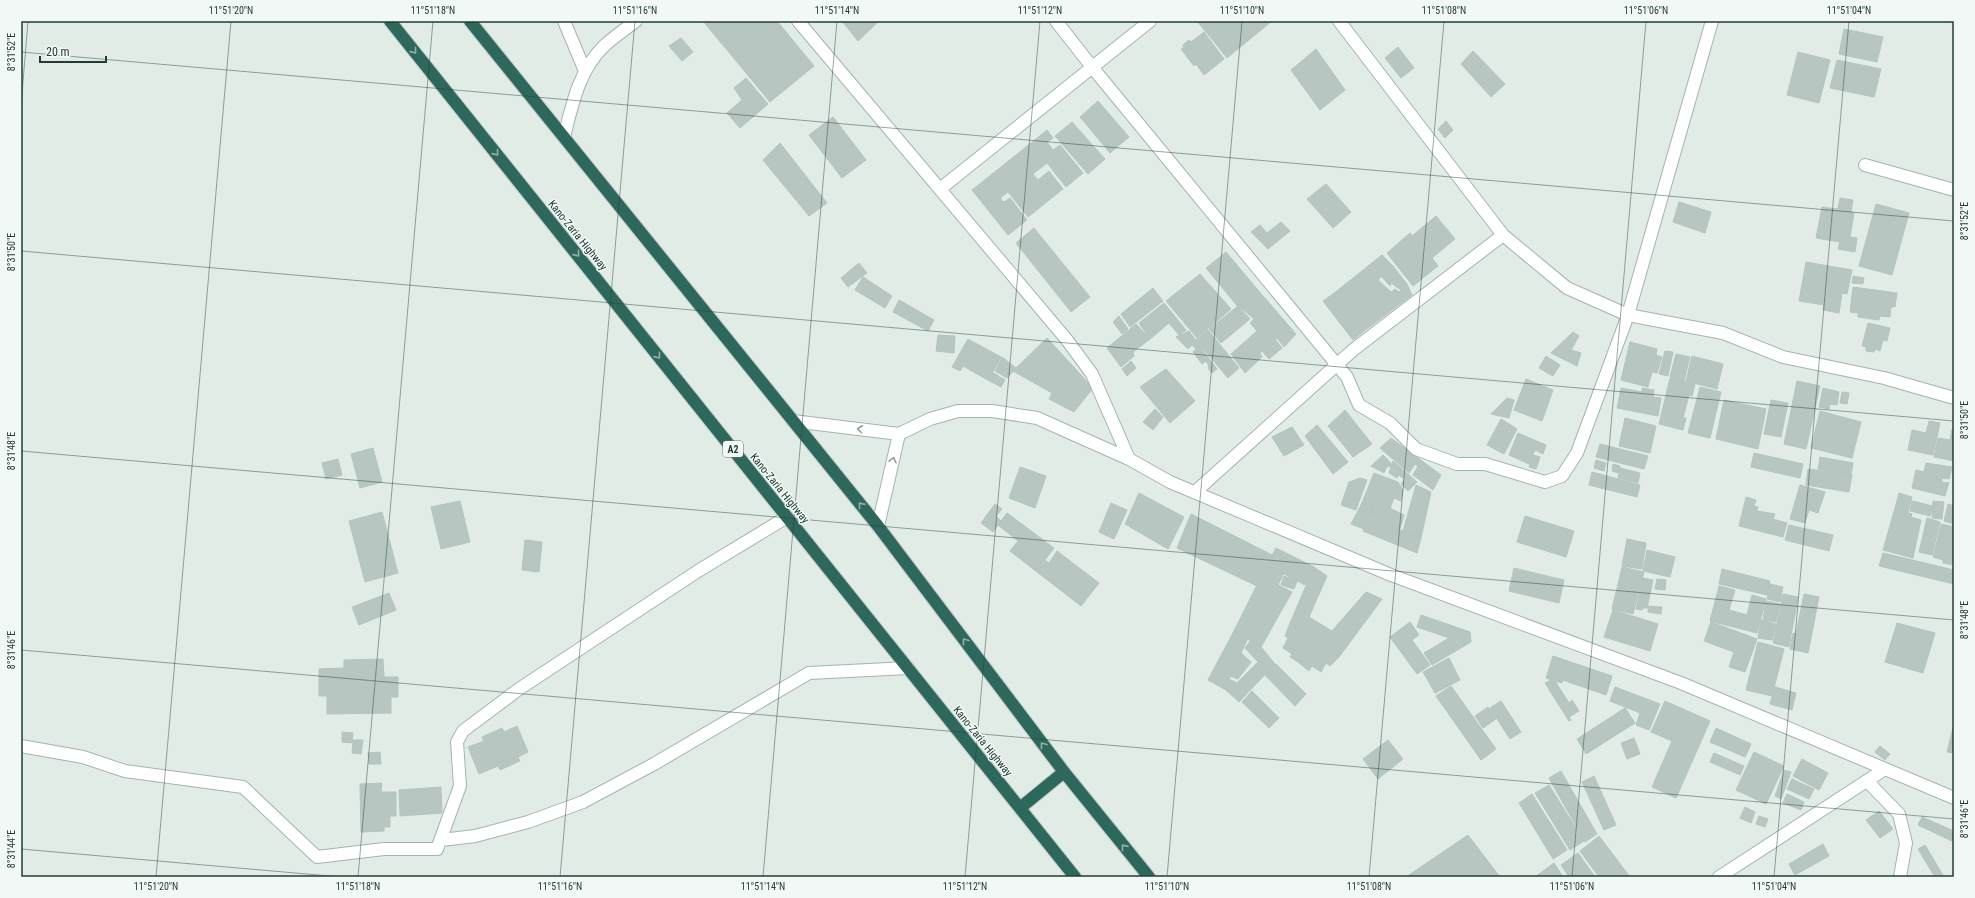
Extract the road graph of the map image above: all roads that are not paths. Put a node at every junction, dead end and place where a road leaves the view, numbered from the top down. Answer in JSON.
{"nodes":[{"id":1,"x":390,"y":21,"type":"edge"},
{"id":2,"x":470,"y":21,"type":"edge"},
{"id":3,"x":564,"y":21,"type":"edge"},
{"id":4,"x":636,"y":21,"type":"edge"},
{"id":5,"x":798,"y":21,"type":"edge"},
{"id":6,"x":1056,"y":21,"type":"edge"},
{"id":7,"x":1150,"y":21,"type":"edge"},
{"id":8,"x":1339,"y":21,"type":"edge"},
{"id":9,"x":1712,"y":21,"type":"edge"},
{"id":10,"x":1092,"y":67,"type":"junction"},
{"id":11,"x":585,"y":71,"type":"junction"},
{"id":12,"x":564,"y":137,"type":"junction"},
{"id":13,"x":1865,"y":165,"type":"dead end"},
{"id":14,"x":940,"y":189,"type":"junction"},
{"id":15,"x":1954,"y":190,"type":"edge"},
{"id":16,"x":1503,"y":235,"type":"junction"},
{"id":17,"x":1628,"y":315,"type":"junction"},
{"id":18,"x":1337,"y":365,"type":"junction"},
{"id":19,"x":1954,"y":398,"type":"edge"},
{"id":20,"x":793,"y":421,"type":"junction"},
{"id":21,"x":899,"y":434,"type":"junction"},
{"id":22,"x":1129,"y":459,"type":"junction"},
{"id":23,"x":1195,"y":492,"type":"junction"},
{"id":24,"x":787,"y":517,"type":"junction"},
{"id":25,"x":878,"y":526,"type":"junction"},
{"id":26,"x":908,"y":668,"type":"junction"},
{"id":27,"x":21,"y":746,"type":"edge"},
{"id":28,"x":1885,"y":769,"type":"junction"},
{"id":29,"x":1064,"y":772,"type":"junction"},
{"id":30,"x":1867,"y":781,"type":"junction"},
{"id":31,"x":1954,"y":798,"type":"edge"},
{"id":32,"x":1020,"y":808,"type":"junction"},
{"id":33,"x":442,"y":840,"type":"junction"},
{"id":34,"x":1075,"y":877,"type":"edge"},
{"id":35,"x":1149,"y":877,"type":"edge"},
{"id":36,"x":1720,"y":877,"type":"edge"},
{"id":37,"x":1900,"y":877,"type":"edge"}],
"edges":[{"from":1,"to":24,"type":"highway","name":"Kano-Zaria Highway","number":"A2","one_way":true},
{"from":2,"to":12,"type":"highway"},
{"from":3,"to":11,"type":"street"},
{"from":4,"to":11,"type":"street"},
{"from":5,"to":14,"type":"street"},
{"from":6,"to":10,"type":"street"},
{"from":7,"to":10,"type":"street"},
{"from":8,"to":16,"type":"street"},
{"from":9,"to":17,"type":"street"},
{"from":10,"to":14,"type":"street"},
{"from":10,"to":18,"type":"street"},
{"from":11,"to":12,"type":"street"},
{"from":12,"to":20,"type":"highway"},
{"from":13,"to":15,"type":"street"},
{"from":14,"to":22,"type":"street"},
{"from":16,"to":17,"type":"street"},
{"from":16,"to":18,"type":"street"},
{"from":17,"to":18,"type":"street"},
{"from":17,"to":19,"type":"street"},
{"from":18,"to":23,"type":"street"},
{"from":21,"to":20,"type":"street","one_way":true},
{"from":25,"to":20,"type":"highway","one_way":true},
{"from":21,"to":22,"type":"street"},
{"from":25,"to":21,"type":"street","one_way":true},
{"from":22,"to":23,"type":"street"},
{"from":23,"to":28,"type":"street"},
{"from":24,"to":26,"type":"highway","name":"Kano-Zaria Highway","number":"A2"},
{"from":24,"to":33,"type":"street"},
{"from":29,"to":25,"type":"highway","one_way":true},
{"from":26,"to":32,"type":"highway","name":"Kano-Zaria Highway","number":"A2"},
{"from":26,"to":33,"type":"street"},
{"from":27,"to":33,"type":"street"},
{"from":28,"to":30,"type":"street"},
{"from":28,"to":31,"type":"street"},
{"from":29,"to":32,"type":"highway"},
{"from":35,"to":29,"type":"highway","one_way":true},
{"from":30,"to":36,"type":"street"},
{"from":30,"to":37,"type":"street"},
{"from":32,"to":34,"type":"highway","name":"Kano-Zaria Highway","number":"A2"}]}
